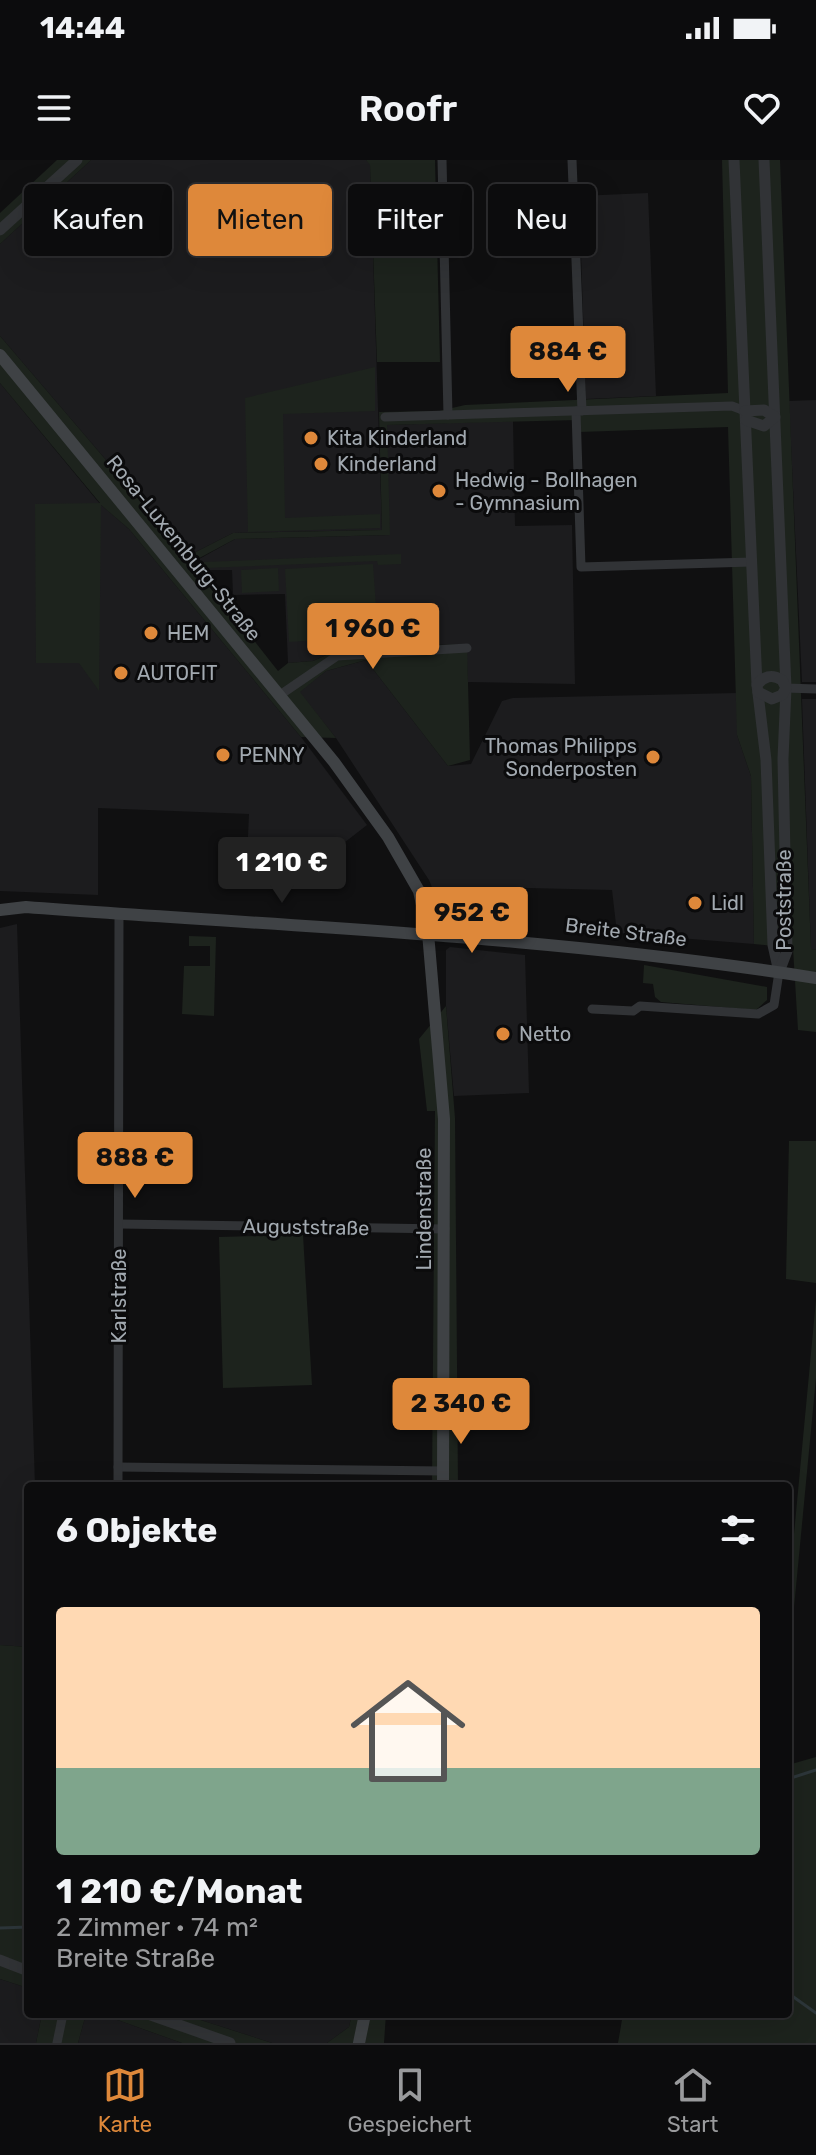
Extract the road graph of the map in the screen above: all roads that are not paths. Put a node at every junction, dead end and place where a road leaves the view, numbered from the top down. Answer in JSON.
{"nodes":[{"id":1,"x":77,"y":160,"type":"edge"},
{"id":2,"x":442,"y":160,"type":"edge"},
{"id":3,"x":572,"y":160,"type":"edge"},
{"id":4,"x":734,"y":160,"type":"edge"},
{"id":5,"x":764,"y":160,"type":"edge"},
{"id":6,"x":0,"y":230,"type":"edge"},
{"id":7,"x":0,"y":355,"type":"edge"},
{"id":8,"x":579,"y":411,"type":"junction"},
{"id":9,"x":448,"y":415,"type":"junction"},
{"id":10,"x":746,"y":416,"type":"junction"},
{"id":11,"x":385,"y":417,"type":"dead end"},
{"id":12,"x":775,"y":417,"type":"junction"},
{"id":13,"x":752,"y":562,"type":"junction"},
{"id":14,"x":467,"y":648,"type":"dead end"},
{"id":15,"x":757,"y":688,"type":"junction"},
{"id":16,"x":786,"y":688,"type":"junction"},
{"id":17,"x":816,"y":689,"type":"edge"},
{"id":18,"x":280,"y":695,"type":"junction"},
{"id":19,"x":0,"y":910,"type":"edge"},
{"id":20,"x":119,"y":913,"type":"junction"},
{"id":21,"x":428,"y":933,"type":"junction"},
{"id":22,"x":779,"y":972,"type":"junction"},
{"id":23,"x":816,"y":978,"type":"edge"},
{"id":24,"x":592,"y":1009,"type":"dead end"},
{"id":25,"x":119,"y":1224,"type":"junction"},
{"id":26,"x":445,"y":1229,"type":"junction"},
{"id":27,"x":118,"y":1467,"type":"junction"},
{"id":28,"x":443,"y":1471,"type":"junction"},
{"id":29,"x":118,"y":1482,"type":"edge"},
{"id":30,"x":443,"y":1482,"type":"edge"},
{"id":31,"x":0,"y":1960,"type":"edge"},
{"id":32,"x":24,"y":1969,"type":"edge"},
{"id":33,"x":62,"y":2018,"type":"edge"},
{"id":34,"x":159,"y":2018,"type":"edge"},
{"id":35,"x":364,"y":2018,"type":"edge"},
{"id":36,"x":57,"y":2043,"type":"edge"},
{"id":37,"x":230,"y":2043,"type":"edge"},
{"id":38,"x":359,"y":2043,"type":"edge"}],
"edges":[{"from":1,"to":6,"type":"street"},
{"from":2,"to":9,"type":"street"},
{"from":3,"to":8,"type":"street"},
{"from":4,"to":10,"type":"street","name":"Poststraße"},
{"from":5,"to":12,"type":"street","name":"Poststraße"},
{"from":7,"to":18,"type":"main road","name":"Rosa-Luxemburg-Straße"},
{"from":8,"to":9,"type":"street"},
{"from":8,"to":10,"type":"street"},
{"from":8,"to":13,"type":"street"},
{"from":9,"to":11,"type":"street"},
{"from":10,"to":12,"type":"street"},
{"from":10,"to":13,"type":"street","name":"Poststraße"},
{"from":12,"to":16,"type":"street","name":"Poststraße"},
{"from":13,"to":15,"type":"street","name":"Poststraße"},
{"from":14,"to":18,"type":"street"},
{"from":15,"to":16,"type":"street"},
{"from":15,"to":16,"type":"street"},
{"from":15,"to":22,"type":"street","name":"Poststraße"},
{"from":16,"to":17,"type":"street"},
{"from":16,"to":22,"type":"street","name":"Poststraße"},
{"from":18,"to":21,"type":"main road","name":"Rosa-Luxemburg-Straße"},
{"from":19,"to":20,"type":"main road","name":"Breite Straße"},
{"from":20,"to":21,"type":"main road","name":"Breite Straße"},
{"from":20,"to":25,"type":"street","name":"Karlstraße"},
{"from":21,"to":22,"type":"main road","name":"Breite Straße"},
{"from":21,"to":26,"type":"main road","name":"Lindenstraße"},
{"from":22,"to":23,"type":"main road","name":"Breite Straße"},
{"from":22,"to":24,"type":"street"},
{"from":25,"to":26,"type":"street","name":"Auguststraße"},
{"from":25,"to":27,"type":"street","name":"Karlstraße"},
{"from":26,"to":28,"type":"main road","name":"Lindenstraße"},
{"from":27,"to":28,"type":"street"},
{"from":27,"to":29,"type":"street","name":"Karlstraße"},
{"from":28,"to":30,"type":"main road","name":"Lindenstraße"},
{"from":31,"to":32,"type":"street"},
{"from":33,"to":36,"type":"street"},
{"from":34,"to":37,"type":"street"},
{"from":35,"to":38,"type":"main road"}]}
